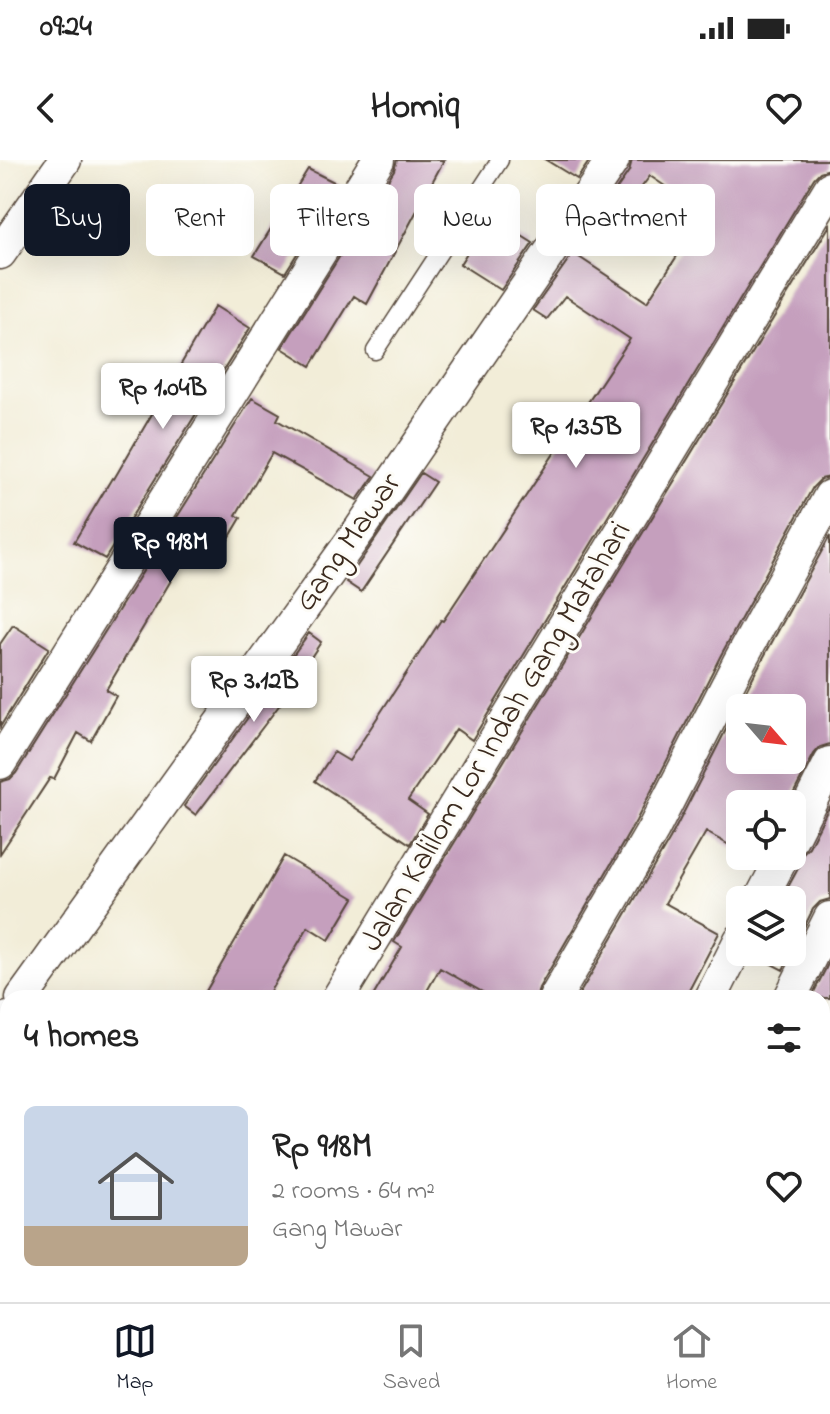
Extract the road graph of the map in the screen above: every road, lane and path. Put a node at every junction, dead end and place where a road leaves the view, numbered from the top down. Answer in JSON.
{"nodes":[{"id":1,"x":65,"y":160,"type":"edge"},
{"id":2,"x":378,"y":160,"type":"edge"},
{"id":3,"x":500,"y":160,"type":"edge"},
{"id":4,"x":613,"y":160,"type":"edge"},
{"id":5,"x":830,"y":188,"type":"edge"},
{"id":6,"x":0,"y":253,"type":"edge"},
{"id":7,"x":375,"y":351,"type":"dead end"},
{"id":8,"x":830,"y":496,"type":"edge"},
{"id":9,"x":0,"y":763,"type":"edge"},
{"id":10,"x":830,"y":763,"type":"edge"},
{"id":11,"x":806,"y":810,"type":"edge"},
{"id":12,"x":830,"y":918,"type":"edge"},
{"id":13,"x":727,"y":966,"type":"edge"},
{"id":14,"x":28,"y":990,"type":"edge"},
{"id":15,"x":343,"y":990,"type":"edge"},
{"id":16,"x":560,"y":990,"type":"edge"},
{"id":17,"x":715,"y":990,"type":"edge"},
{"id":18,"x":794,"y":990,"type":"edge"}],
"edges":[{"from":1,"to":6,"type":"street"},
{"from":2,"to":9,"type":"street"},
{"from":3,"to":7,"type":"lane"},
{"from":4,"to":14,"type":"street","name":"Gang Mawar"},
{"from":5,"to":15,"type":"street","name":"Jalan Kalilom Lor Indah Gang Matahari"},
{"from":8,"to":16,"type":"street"},
{"from":10,"to":11,"type":"street"},
{"from":12,"to":18,"type":"street"},
{"from":13,"to":17,"type":"street"}]}
